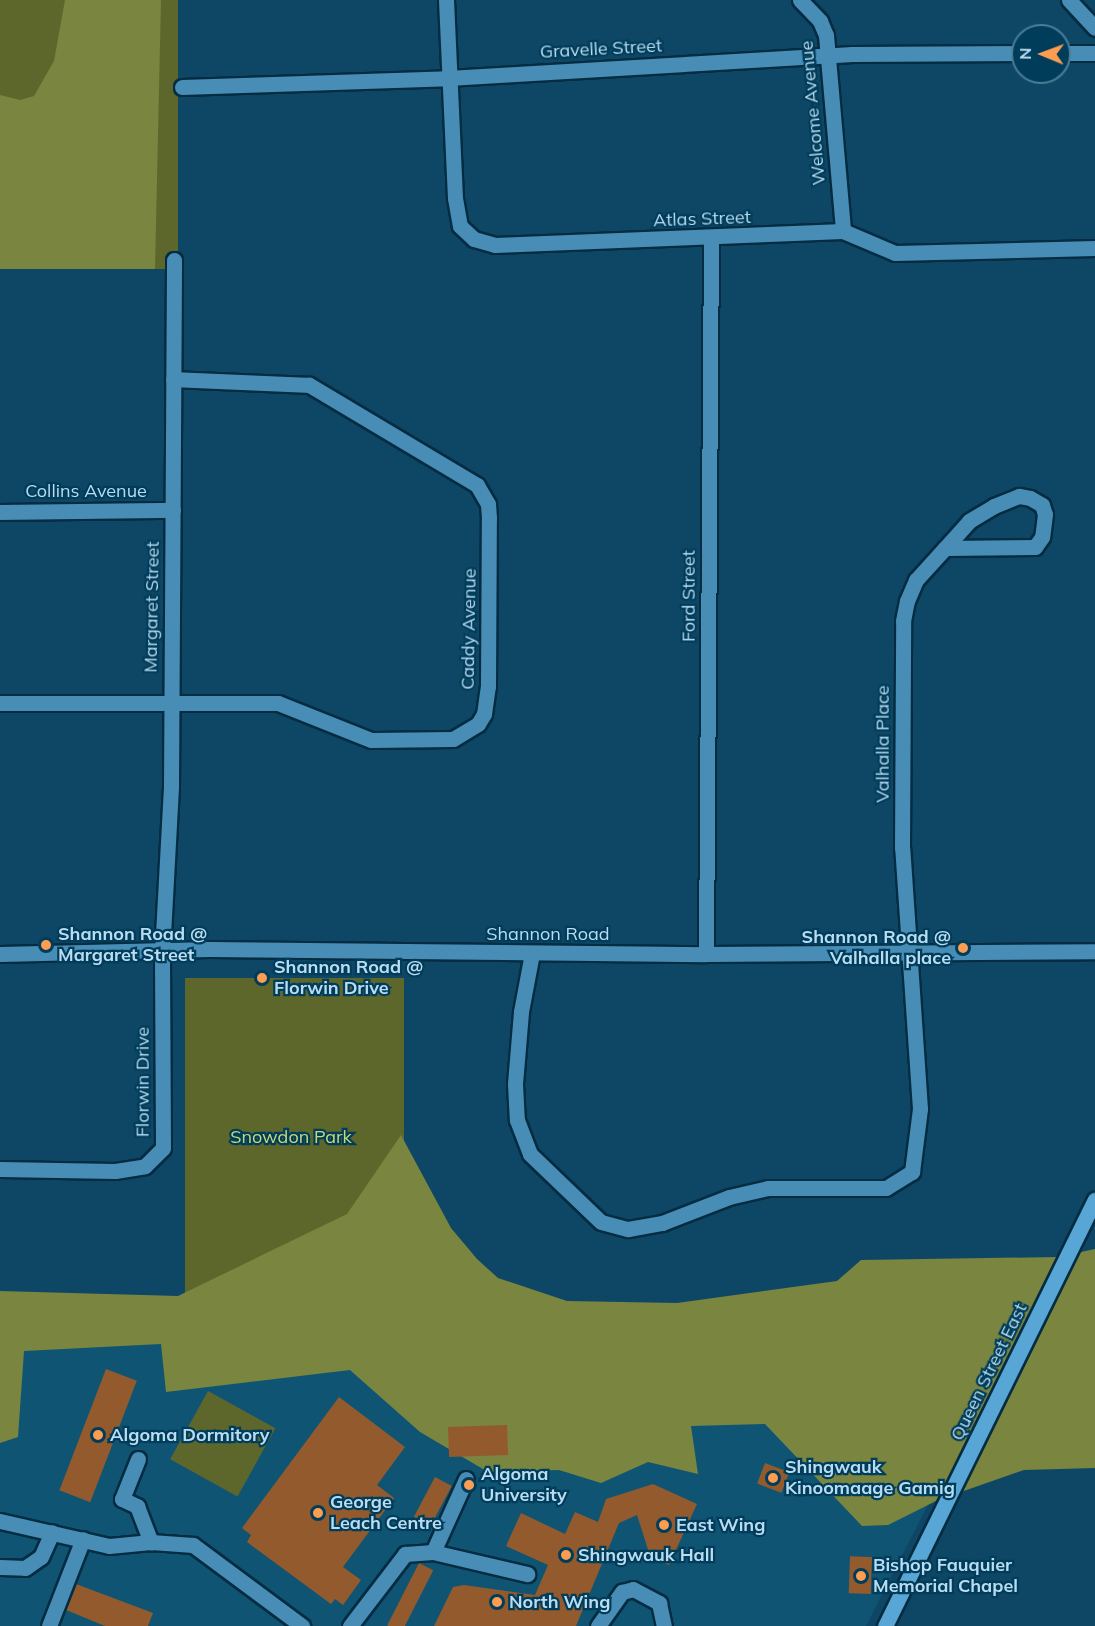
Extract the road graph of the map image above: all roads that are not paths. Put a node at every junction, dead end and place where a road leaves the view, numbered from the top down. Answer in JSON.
{"nodes":[{"id":1,"x":446,"y":0,"type":"edge"},
{"id":2,"x":800,"y":0,"type":"edge"},
{"id":3,"x":1069,"y":0,"type":"edge"},
{"id":4,"x":1095,"y":28,"type":"edge"},
{"id":5,"x":1011,"y":53,"type":"edge"},
{"id":6,"x":1071,"y":53,"type":"edge"},
{"id":7,"x":1095,"y":53,"type":"edge"},
{"id":8,"x":829,"y":55,"type":"junction"},
{"id":9,"x":448,"y":78,"type":"junction"},
{"id":10,"x":182,"y":87,"type":"dead end"},
{"id":11,"x":843,"y":231,"type":"junction"},
{"id":12,"x":711,"y":239,"type":"junction"},
{"id":13,"x":1095,"y":248,"type":"edge"},
{"id":14,"x":174,"y":260,"type":"dead end"},
{"id":15,"x":173,"y":379,"type":"junction"},
{"id":16,"x":173,"y":510,"type":"junction"},
{"id":17,"x":0,"y":512,"type":"edge"},
{"id":18,"x":945,"y":548,"type":"junction"},
{"id":19,"x":170,"y":702,"type":"junction"},
{"id":20,"x":0,"y":703,"type":"edge"},
{"id":21,"x":1095,"y":951,"type":"edge"},
{"id":22,"x":162,"y":953,"type":"junction"},
{"id":23,"x":532,"y":953,"type":"junction"},
{"id":24,"x":910,"y":953,"type":"junction"},
{"id":25,"x":0,"y":954,"type":"edge"},
{"id":26,"x":706,"y":954,"type":"junction"},
{"id":27,"x":0,"y":1169,"type":"edge"},
{"id":28,"x":1095,"y":1200,"type":"edge"},
{"id":29,"x":138,"y":1459,"type":"dead end"},
{"id":30,"x":466,"y":1479,"type":"dead end"},
{"id":31,"x":0,"y":1521,"type":"edge"},
{"id":32,"x":52,"y":1532,"type":"junction"},
{"id":33,"x":83,"y":1539,"type":"junction"},
{"id":34,"x":150,"y":1542,"type":"junction"},
{"id":35,"x":434,"y":1552,"type":"junction"},
{"id":36,"x":0,"y":1567,"type":"edge"},
{"id":37,"x":527,"y":1574,"type":"dead end"},
{"id":38,"x":49,"y":1626,"type":"edge"},
{"id":39,"x":302,"y":1626,"type":"edge"},
{"id":40,"x":350,"y":1626,"type":"edge"},
{"id":41,"x":598,"y":1626,"type":"edge"},
{"id":42,"x":664,"y":1626,"type":"edge"},
{"id":43,"x":885,"y":1626,"type":"edge"}],
"edges":[{"from":1,"to":9,"type":"street","name":"Atlas Street"},
{"from":2,"to":8,"type":"street","name":"Welcome Avenue"},
{"from":3,"to":4,"type":"street"},
{"from":5,"to":8,"type":"street","name":"Gravelle Street"},
{"from":6,"to":7,"type":"street"},
{"from":8,"to":9,"type":"street","name":"Gravelle Street"},
{"from":8,"to":11,"type":"street","name":"Welcome Avenue"},
{"from":9,"to":10,"type":"street","name":"Gravelle Street"},
{"from":9,"to":12,"type":"street","name":"Atlas Street"},
{"from":11,"to":12,"type":"street","name":"Atlas Street"},
{"from":11,"to":13,"type":"street","name":"Atlas Street"},
{"from":12,"to":26,"type":"street","name":"Ford Street"},
{"from":14,"to":15,"type":"street","name":"Margaret Street"},
{"from":15,"to":16,"type":"street","name":"Margaret Street"},
{"from":15,"to":19,"type":"street","name":"Caddy Avenue"},
{"from":16,"to":17,"type":"street","name":"Collins Avenue"},
{"from":16,"to":19,"type":"street","name":"Margaret Street"},
{"from":18,"to":18,"type":"street","name":"Valhalla Place"},
{"from":18,"to":24,"type":"street","name":"Valhalla Place"},
{"from":19,"to":20,"type":"street","name":"Caddy Avenue"},
{"from":19,"to":22,"type":"street","name":"Margaret Street"},
{"from":21,"to":24,"type":"street","name":"Shannon Road"},
{"from":22,"to":23,"type":"street","name":"Shannon Road"},
{"from":22,"to":25,"type":"street","name":"Shannon Road"},
{"from":22,"to":27,"type":"street","name":"Florwin Drive"},
{"from":23,"to":24,"type":"street","name":"Valhalla Place"},
{"from":23,"to":26,"type":"street","name":"Shannon Road"},
{"from":24,"to":26,"type":"street","name":"Shannon Road"},
{"from":28,"to":43,"type":"main road","name":"Queen Street East"},
{"from":29,"to":34,"type":"street"},
{"from":30,"to":35,"type":"street"},
{"from":31,"to":32,"type":"street"},
{"from":32,"to":33,"type":"street"},
{"from":32,"to":36,"type":"street"},
{"from":33,"to":34,"type":"street"},
{"from":33,"to":38,"type":"street"},
{"from":34,"to":39,"type":"street"},
{"from":35,"to":37,"type":"street"},
{"from":35,"to":40,"type":"street"},
{"from":41,"to":42,"type":"street"}]}
